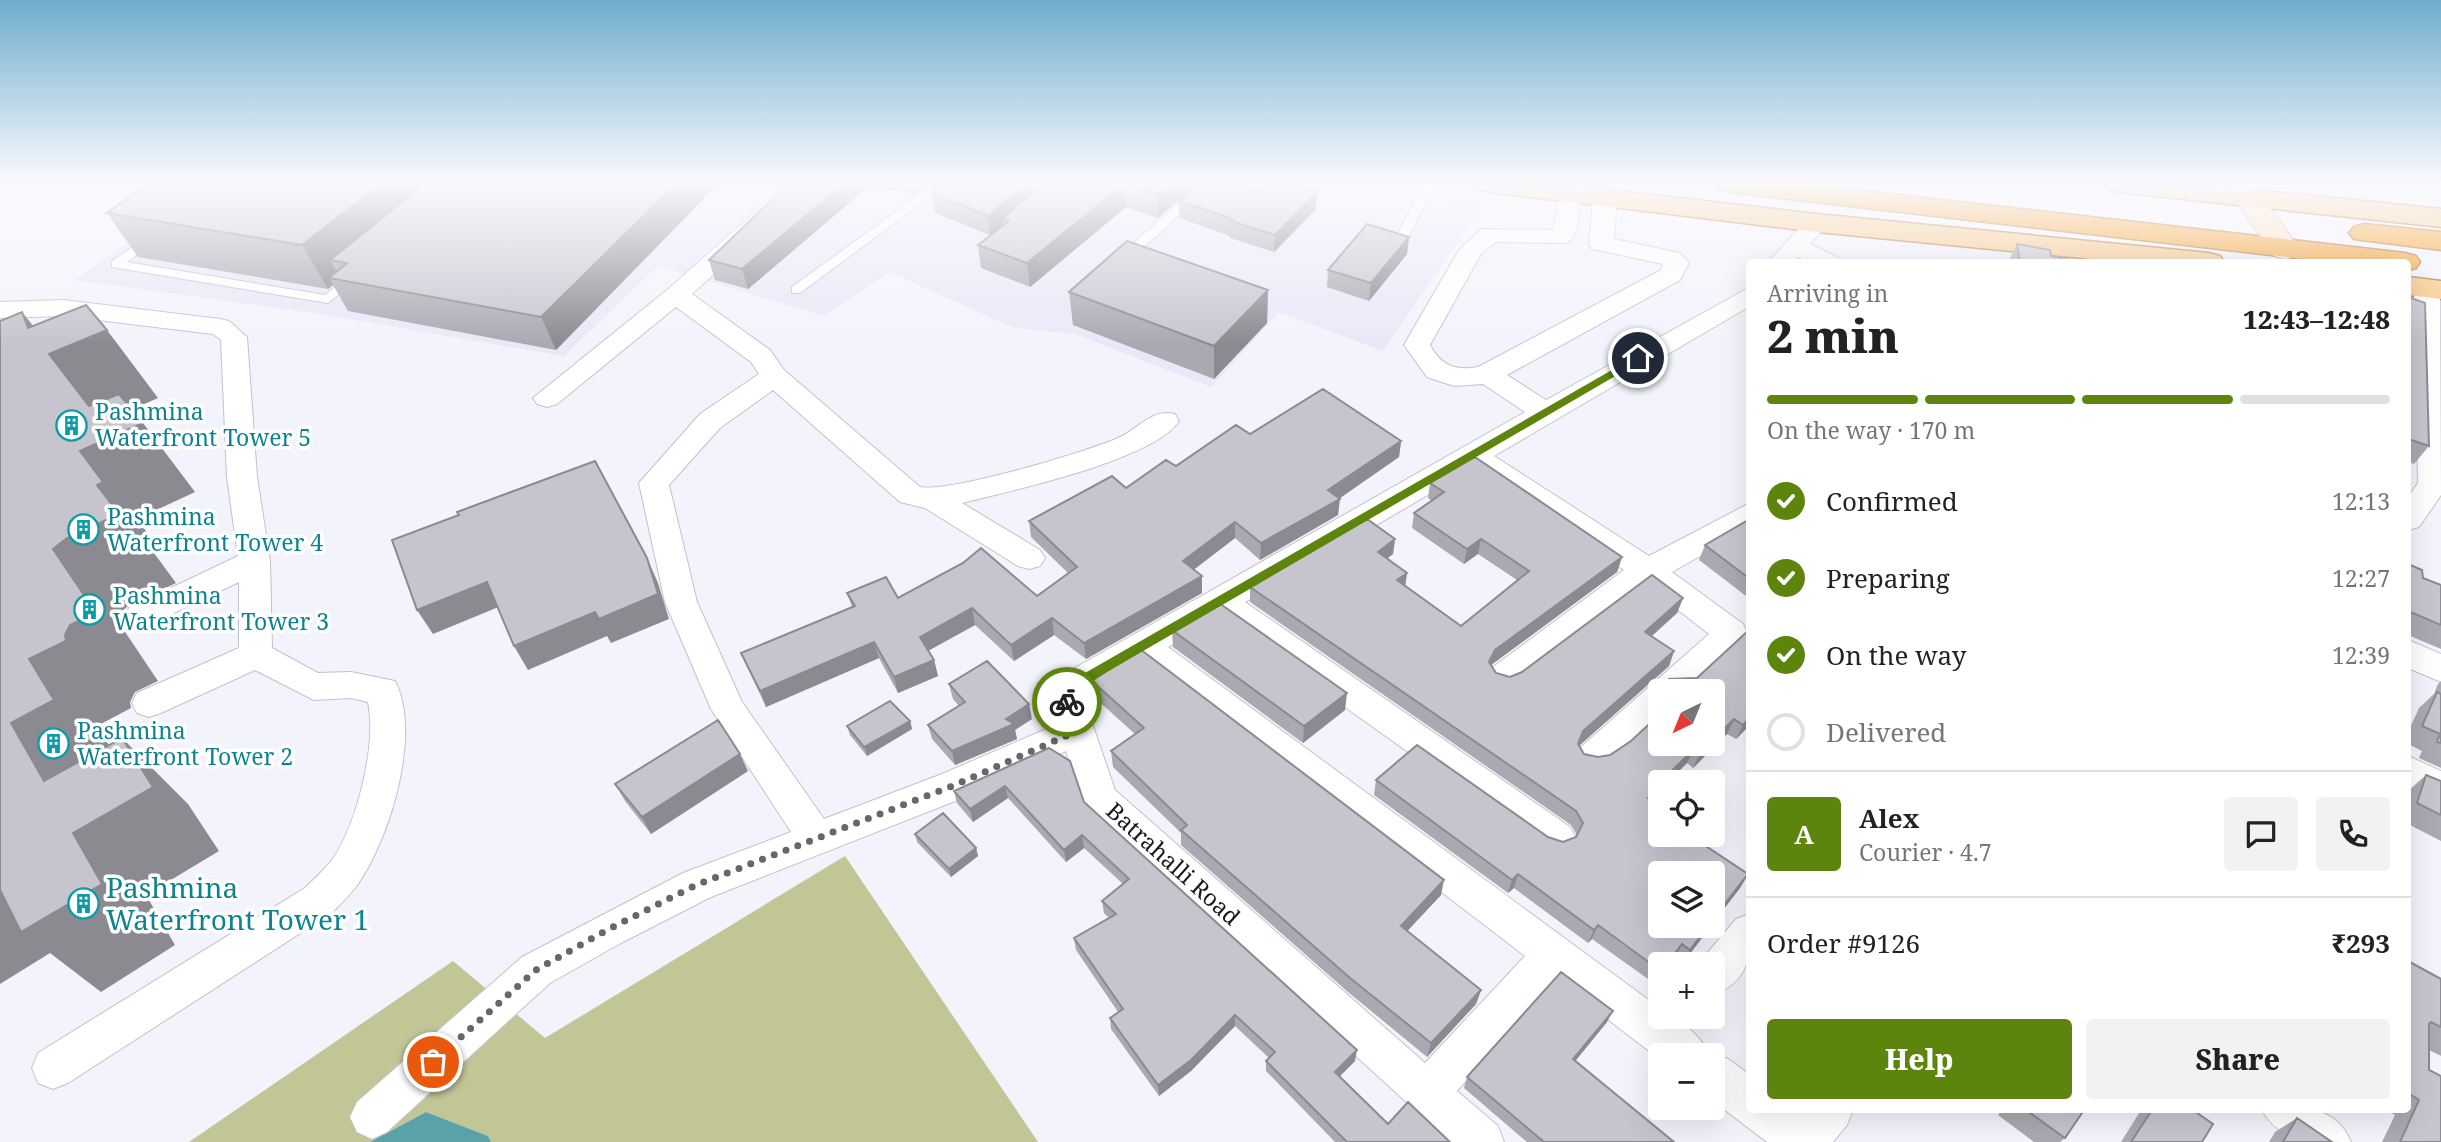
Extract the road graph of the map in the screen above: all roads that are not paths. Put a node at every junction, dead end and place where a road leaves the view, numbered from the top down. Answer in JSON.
{"nodes":[{"id":1,"x":152,"y":237,"type":"edge"},
{"id":2,"x":742,"y":237,"type":"edge"},
{"id":3,"x":869,"y":237,"type":"edge"},
{"id":4,"x":1148,"y":237,"type":"edge"},
{"id":5,"x":1402,"y":237,"type":"edge"},
{"id":6,"x":1483,"y":237,"type":"edge"},
{"id":7,"x":1548,"y":237,"type":"edge"},
{"id":8,"x":1602,"y":237,"type":"edge"},
{"id":9,"x":1804,"y":237,"type":"edge"},
{"id":10,"x":1947,"y":237,"type":"edge"},
{"id":11,"x":2178,"y":237,"type":"edge"},
{"id":12,"x":2277,"y":237,"type":"edge"},
{"id":13,"x":2407,"y":237,"type":"edge"},
{"id":14,"x":1560,"y":238,"type":"joint"},
{"id":15,"x":2441,"y":241,"type":"edge"},
{"id":16,"x":1399,"y":244,"type":"edge"},
{"id":17,"x":1601,"y":244,"type":"junction"},
{"id":18,"x":1138,"y":246,"type":"edge"},
{"id":19,"x":2285,"y":250,"type":"junction"},
{"id":20,"x":1788,"y":254,"type":"edge"},
{"id":21,"x":1813,"y":259,"type":"edge"},
{"id":22,"x":2144,"y":259,"type":"edge"},
{"id":23,"x":2369,"y":259,"type":"edge"},
{"id":24,"x":2411,"y":267,"type":"edge"},
{"id":25,"x":358,"y":274,"type":"edge"},
{"id":26,"x":2429,"y":283,"type":"edge"},
{"id":27,"x":796,"y":290,"type":"dead end"},
{"id":28,"x":676,"y":295,"type":"junction"},
{"id":29,"x":1746,"y":299,"type":"edge"},
{"id":30,"x":0,"y":310,"type":"edge"},
{"id":31,"x":1487,"y":374,"type":"junction"},
{"id":32,"x":774,"y":376,"type":"junction"},
{"id":33,"x":547,"y":398,"type":"dead end"},
{"id":34,"x":1544,"y":412,"type":"junction"},
{"id":35,"x":1165,"y":421,"type":"dead end"},
{"id":36,"x":1472,"y":455,"type":"junction"},
{"id":37,"x":2437,"y":485,"type":"edge"},
{"id":38,"x":933,"y":500,"type":"junction"},
{"id":39,"x":2411,"y":515,"type":"edge"},
{"id":40,"x":1746,"y":516,"type":"edge"},
{"id":41,"x":1029,"y":558,"type":"dead end"},
{"id":42,"x":254,"y":561,"type":"junction"},
{"id":43,"x":1650,"y":572,"type":"junction"},
{"id":44,"x":1220,"y":601,"type":"junction"},
{"id":45,"x":140,"y":617,"type":"dead end"},
{"id":46,"x":1740,"y":627,"type":"edge"},
{"id":47,"x":1142,"y":645,"type":"junction"},
{"id":48,"x":2411,"y":654,"type":"edge"},
{"id":49,"x":256,"y":655,"type":"junction"},
{"id":50,"x":2441,"y":669,"type":"edge"},
{"id":51,"x":1504,"y":676,"type":"edge"},
{"id":52,"x":1681,"y":679,"type":"edge"},
{"id":53,"x":149,"y":703,"type":"dead end"},
{"id":54,"x":1648,"y":709,"type":"edge"},
{"id":55,"x":1077,"y":731,"type":"junction"},
{"id":56,"x":1594,"y":757,"type":"edge"},
{"id":57,"x":2411,"y":773,"type":"edge"},
{"id":58,"x":2441,"y":788,"type":"edge"},
{"id":59,"x":815,"y":836,"type":"junction"},
{"id":60,"x":1557,"y":838,"type":"edge"},
{"id":61,"x":1746,"y":937,"type":"edge"},
{"id":62,"x":1554,"y":954,"type":"junction"},
{"id":63,"x":1725,"y":962,"type":"edge"},
{"id":64,"x":1677,"y":1036,"type":"edge"},
{"id":65,"x":53,"y":1068,"type":"dead end"},
{"id":66,"x":1725,"y":1083,"type":"edge"},
{"id":67,"x":1427,"y":1093,"type":"junction"},
{"id":68,"x":1746,"y":1099,"type":"edge"},
{"id":69,"x":1764,"y":1113,"type":"edge"},
{"id":70,"x":1829,"y":1113,"type":"edge"},
{"id":71,"x":2288,"y":1113,"type":"edge"},
{"id":72,"x":372,"y":1117,"type":"dead end"},
{"id":73,"x":1482,"y":1142,"type":"edge"},
{"id":74,"x":1804,"y":1142,"type":"edge"},
{"id":75,"x":2329,"y":1142,"type":"edge"}],
"edges":[{"from":1,"to":25,"type":"lane"},
{"from":2,"to":28,"type":"street"},
{"from":3,"to":27,"type":"lane"},
{"from":4,"to":18,"type":"lane"},
{"from":5,"to":16,"type":"lane"},
{"from":6,"to":31,"type":"street"},
{"from":7,"to":14,"type":"street"},
{"from":8,"to":17,"type":"street"},
{"from":9,"to":20,"type":"street"},
{"from":10,"to":22,"type":"main road"},
{"from":11,"to":19,"type":"highway"},
{"from":12,"to":19,"type":"main road"},
{"from":13,"to":15,"type":"highway"},
{"from":14,"to":17,"type":"street"},
{"from":17,"to":31,"type":"street"},
{"from":19,"to":23,"type":"highway"},
{"from":20,"to":21,"type":"street"},
{"from":24,"to":26,"type":"highway"},
{"from":26,"to":37,"type":"street"},
{"from":28,"to":32,"type":"street"},
{"from":28,"to":33,"type":"street"},
{"from":29,"to":34,"type":"street","name":"Batrahalli Road"},
{"from":30,"to":42,"type":"street"},
{"from":31,"to":34,"type":"street"},
{"from":32,"to":38,"type":"street"},
{"from":32,"to":59,"type":"street"},
{"from":34,"to":36,"type":"street","name":"Batrahalli Road"},
{"from":35,"to":38,"type":"street"},
{"from":36,"to":43,"type":"street"},
{"from":36,"to":44,"type":"street","name":"Batrahalli Road"},
{"from":37,"to":39,"type":"street"},
{"from":38,"to":41,"type":"street"},
{"from":40,"to":43,"type":"street"},
{"from":42,"to":45,"type":"street"},
{"from":42,"to":49,"type":"street"},
{"from":43,"to":46,"type":"street"},
{"from":43,"to":51,"type":"street"},
{"from":44,"to":47,"type":"street","name":"Batrahalli Road"},
{"from":44,"to":60,"type":"street"},
{"from":46,"to":52,"type":"street"},
{"from":47,"to":55,"type":"street","name":"Batrahalli Road"},
{"from":47,"to":62,"type":"street"},
{"from":48,"to":50,"type":"street"},
{"from":49,"to":53,"type":"street"},
{"from":49,"to":65,"type":"street"},
{"from":54,"to":56,"type":"street"},
{"from":55,"to":59,"type":"street"},
{"from":55,"to":67,"type":"street","name":"Batrahalli Road"},
{"from":57,"to":58,"type":"street"},
{"from":59,"to":72,"type":"street"},
{"from":61,"to":63,"type":"street"},
{"from":62,"to":64,"type":"street"},
{"from":62,"to":67,"type":"street"},
{"from":66,"to":68,"type":"street"},
{"from":67,"to":73,"type":"street","name":"Batrahalli Road"},
{"from":69,"to":74,"type":"street"},
{"from":70,"to":74,"type":"street"},
{"from":71,"to":75,"type":"street"}]}
